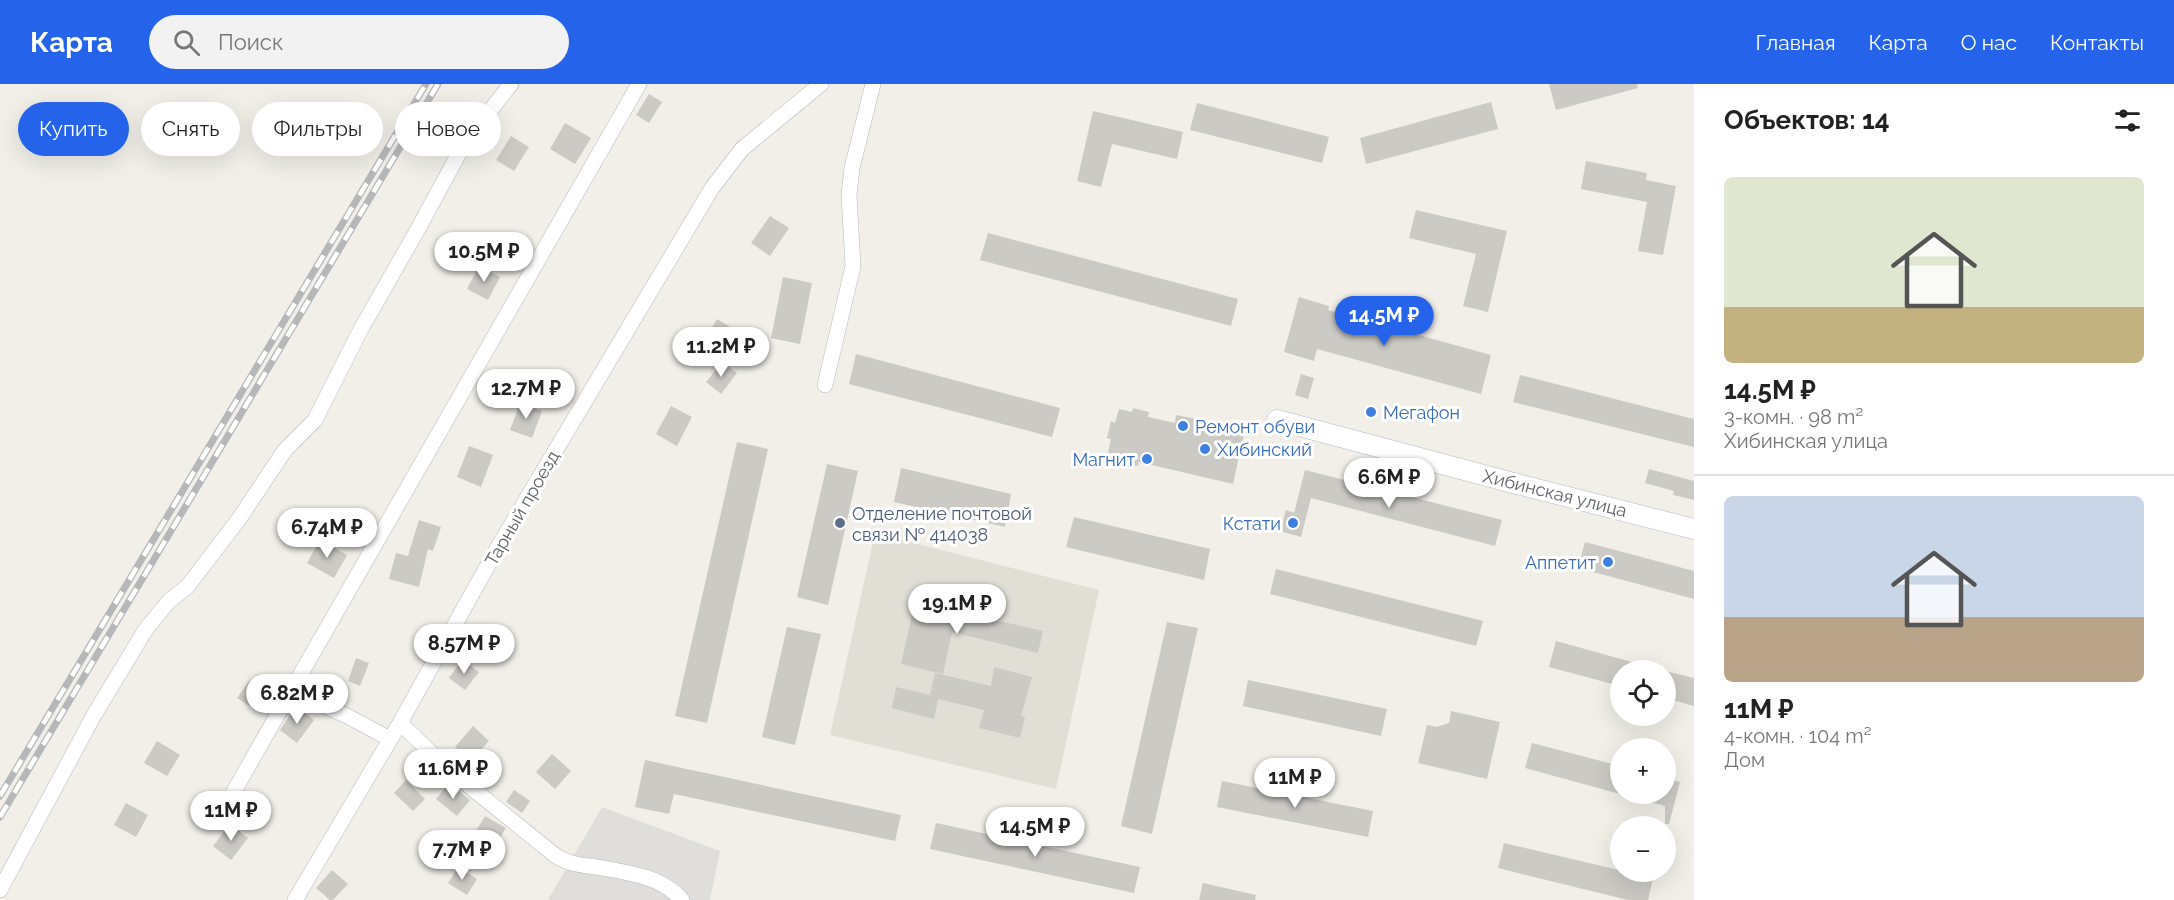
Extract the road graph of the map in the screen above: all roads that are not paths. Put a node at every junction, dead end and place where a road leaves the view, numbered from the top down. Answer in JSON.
{"nodes":[{"id":1,"x":510,"y":84,"type":"edge"},
{"id":2,"x":639,"y":84,"type":"edge"},
{"id":3,"x":821,"y":84,"type":"edge"},
{"id":4,"x":873,"y":84,"type":"edge"},
{"id":5,"x":825,"y":385,"type":"dead end"},
{"id":6,"x":1277,"y":420,"type":"dead end"},
{"id":7,"x":1694,"y":529,"type":"edge"},
{"id":8,"x":291,"y":691,"type":"junction"},
{"id":9,"x":400,"y":723,"type":"junction"},
{"id":10,"x":390,"y":739,"type":"junction"},
{"id":11,"x":229,"y":800,"type":"dead end"},
{"id":12,"x":0,"y":890,"type":"edge"},
{"id":13,"x":295,"y":900,"type":"edge"},
{"id":14,"x":682,"y":900,"type":"edge"}],
"edges":[{"from":1,"to":12,"type":"street"},
{"from":2,"to":8,"type":"street"},
{"from":3,"to":9,"type":"street","name":"Тарный проезд"},
{"from":4,"to":5,"type":"street"},
{"from":6,"to":7,"type":"street","name":"Хибинская улица"},
{"from":8,"to":10,"type":"street"},
{"from":8,"to":11,"type":"street"},
{"from":9,"to":10,"type":"street","name":"Тарный проезд"},
{"from":9,"to":14,"type":"street"},
{"from":10,"to":13,"type":"street","name":"Тарный проезд"}]}
